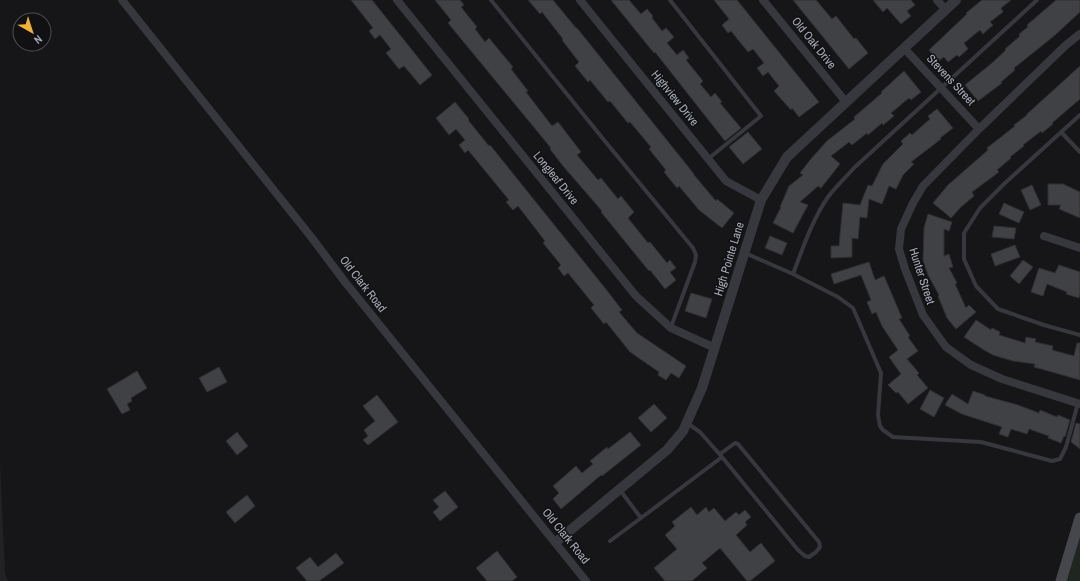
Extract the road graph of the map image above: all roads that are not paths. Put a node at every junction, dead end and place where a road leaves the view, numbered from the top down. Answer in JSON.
{"nodes":[{"id":1,"x":122,"y":0,"type":"edge"},
{"id":2,"x":397,"y":0,"type":"edge"},
{"id":3,"x":491,"y":0,"type":"edge"},
{"id":4,"x":580,"y":0,"type":"edge"},
{"id":5,"x":670,"y":0,"type":"edge"},
{"id":6,"x":763,"y":0,"type":"edge"},
{"id":7,"x":937,"y":0,"type":"edge"},
{"id":8,"x":956,"y":0,"type":"edge"},
{"id":9,"x":1037,"y":0,"type":"edge"},
{"id":10,"x":946,"y":10,"type":"junction"},
{"id":11,"x":1080,"y":34,"type":"edge"},
{"id":12,"x":904,"y":48,"type":"junction"},
{"id":13,"x":942,"y":88,"type":"junction"},
{"id":14,"x":846,"y":102,"type":"junction"},
{"id":15,"x":1080,"y":115,"type":"edge"},
{"id":16,"x":979,"y":129,"type":"junction"},
{"id":17,"x":1061,"y":132,"type":"junction"},
{"id":18,"x":1080,"y":152,"type":"edge"},
{"id":19,"x":708,"y":159,"type":"junction"},
{"id":20,"x":761,"y":200,"type":"junction"},
{"id":21,"x":1044,"y":236,"type":"dead end"},
{"id":22,"x":1080,"y":248,"type":"edge"},
{"id":23,"x":745,"y":253,"type":"junction"},
{"id":24,"x":793,"y":274,"type":"junction"},
{"id":25,"x":671,"y":328,"type":"junction"},
{"id":26,"x":1080,"y":335,"type":"edge"},
{"id":27,"x":715,"y":348,"type":"junction"},
{"id":28,"x":1079,"y":403,"type":"edge"},
{"id":29,"x":687,"y":423,"type":"junction"},
{"id":30,"x":721,"y":456,"type":"junction"},
{"id":31,"x":619,"y":490,"type":"junction"},
{"id":32,"x":641,"y":518,"type":"junction"},
{"id":33,"x":1080,"y":518,"type":"edge"},
{"id":34,"x":610,"y":541,"type":"dead end"},
{"id":35,"x":556,"y":542,"type":"junction"},
{"id":36,"x":586,"y":581,"type":"edge"},
{"id":37,"x":1061,"y":581,"type":"edge"}],
"edges":[{"from":1,"to":35,"type":"street","name":"Old Clark Road"},
{"from":2,"to":25,"type":"street","name":"Longleaf Drive"},
{"from":3,"to":25,"type":"lane"},
{"from":4,"to":19,"type":"street","name":"Highview Drive"},
{"from":5,"to":19,"type":"lane"},
{"from":6,"to":14,"type":"street","name":"Old Oak Drive"},
{"from":7,"to":10,"type":"street"},
{"from":8,"to":10,"type":"street","name":"High Pointe Lane"},
{"from":9,"to":13,"type":"lane"},
{"from":10,"to":12,"type":"street","name":"High Pointe Lane"},
{"from":11,"to":16,"type":"street","name":"Hunter Street"},
{"from":12,"to":13,"type":"street","name":"Stevens Street"},
{"from":12,"to":14,"type":"street","name":"High Pointe Lane"},
{"from":13,"to":16,"type":"street","name":"Stevens Street"},
{"from":13,"to":24,"type":"lane"},
{"from":14,"to":20,"type":"street","name":"High Pointe Lane"},
{"from":15,"to":17,"type":"lane"},
{"from":16,"to":28,"type":"street","name":"Hunter Street"},
{"from":17,"to":18,"type":"lane"},
{"from":17,"to":26,"type":"lane"},
{"from":19,"to":20,"type":"street","name":"Highview Drive"},
{"from":20,"to":23,"type":"street","name":"High Pointe Lane"},
{"from":21,"to":22,"type":"street"},
{"from":23,"to":24,"type":"lane"},
{"from":23,"to":27,"type":"street","name":"High Pointe Lane"},
{"from":24,"to":28,"type":"lane"},
{"from":25,"to":27,"type":"street","name":"Longleaf Drive"},
{"from":27,"to":29,"type":"street","name":"High Pointe Lane"},
{"from":29,"to":30,"type":"lane"},
{"from":29,"to":31,"type":"street","name":"High Pointe Lane"},
{"from":30,"to":30,"type":"lane"},
{"from":30,"to":32,"type":"lane"},
{"from":31,"to":32,"type":"lane"},
{"from":31,"to":35,"type":"street","name":"High Pointe Lane"},
{"from":32,"to":34,"type":"lane"},
{"from":33,"to":37,"type":"main road"},
{"from":35,"to":36,"type":"street","name":"Old Clark Road"}]}
